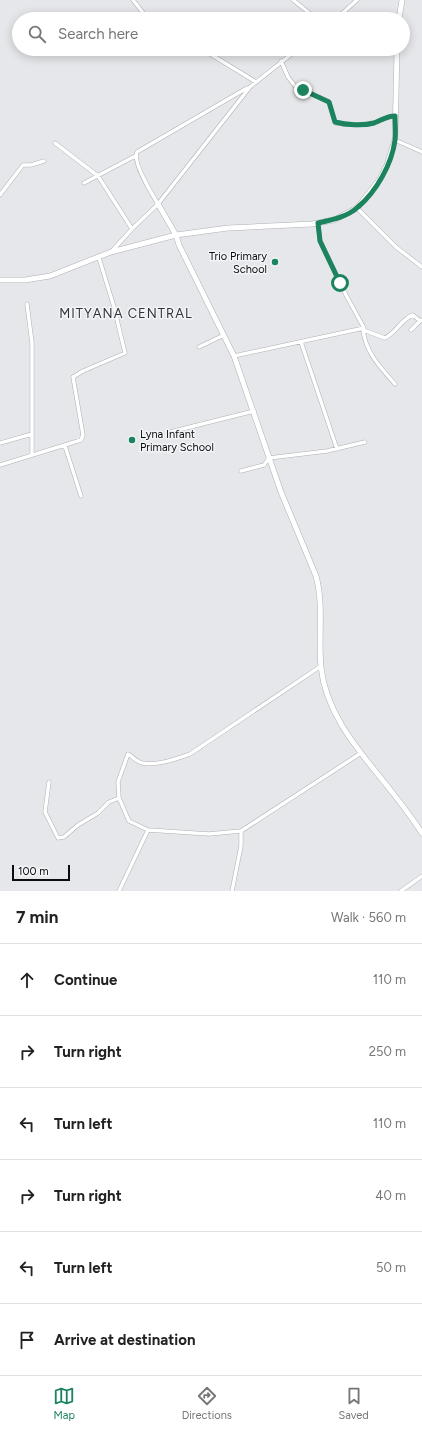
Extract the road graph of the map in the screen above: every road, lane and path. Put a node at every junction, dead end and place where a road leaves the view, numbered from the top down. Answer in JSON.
{"nodes":[{"id":1,"x":133,"y":0,"type":"edge"},
{"id":2,"x":293,"y":0,"type":"edge"},
{"id":3,"x":357,"y":0,"type":"edge"},
{"id":4,"x":402,"y":0,"type":"edge"},
{"id":5,"x":142,"y":12,"type":"edge"},
{"id":6,"x":308,"y":12,"type":"edge"},
{"id":7,"x":344,"y":12,"type":"edge"},
{"id":8,"x":400,"y":12,"type":"edge"},
{"id":9,"x":213,"y":56,"type":"edge"},
{"id":10,"x":288,"y":56,"type":"edge"},
{"id":11,"x":397,"y":56,"type":"edge"},
{"id":12,"x":281,"y":61,"type":"junction"},
{"id":13,"x":256,"y":82,"type":"junction"},
{"id":14,"x":250,"y":87,"type":"junction"},
{"id":15,"x":395,"y":116,"type":"junction"},
{"id":16,"x":395,"y":140,"type":"junction"},
{"id":17,"x":56,"y":143,"type":"dead end"},
{"id":18,"x":422,"y":152,"type":"edge"},
{"id":19,"x":135,"y":156,"type":"junction"},
{"id":20,"x":44,"y":161,"type":"dead end"},
{"id":21,"x":98,"y":176,"type":"junction"},
{"id":22,"x":84,"y":183,"type":"dead end"},
{"id":23,"x":0,"y":195,"type":"edge"},
{"id":24,"x":158,"y":204,"type":"junction"},
{"id":25,"x":357,"y":208,"type":"junction"},
{"id":26,"x":318,"y":223,"type":"junction"},
{"id":27,"x":132,"y":229,"type":"junction"},
{"id":28,"x":176,"y":235,"type":"junction"},
{"id":29,"x":111,"y":252,"type":"junction"},
{"id":30,"x":99,"y":258,"type":"junction"},
{"id":31,"x":422,"y":267,"type":"edge"},
{"id":32,"x":0,"y":280,"type":"edge"},
{"id":33,"x":27,"y":304,"type":"dead end"},
{"id":34,"x":421,"y":320,"type":"edge"},
{"id":35,"x":363,"y":330,"type":"junction"},
{"id":36,"x":411,"y":330,"type":"dead end"},
{"id":37,"x":224,"y":335,"type":"junction"},
{"id":38,"x":301,"y":342,"type":"junction"},
{"id":39,"x":199,"y":347,"type":"dead end"},
{"id":40,"x":234,"y":356,"type":"junction"},
{"id":41,"x":395,"y":384,"type":"dead end"},
{"id":42,"x":254,"y":411,"type":"junction"},
{"id":43,"x":170,"y":432,"type":"dead end"},
{"id":44,"x":32,"y":434,"type":"junction"},
{"id":45,"x":365,"y":442,"type":"dead end"},
{"id":46,"x":0,"y":443,"type":"edge"},
{"id":47,"x":65,"y":446,"type":"junction"},
{"id":48,"x":336,"y":449,"type":"junction"},
{"id":49,"x":32,"y":455,"type":"junction"},
{"id":50,"x":269,"y":458,"type":"junction"},
{"id":51,"x":0,"y":465,"type":"edge"},
{"id":52,"x":241,"y":471,"type":"dead end"},
{"id":53,"x":81,"y":496,"type":"dead end"},
{"id":54,"x":321,"y":666,"type":"junction"},
{"id":55,"x":361,"y":753,"type":"junction"},
{"id":56,"x":49,"y":782,"type":"dead end"},
{"id":57,"x":119,"y":798,"type":"junction"},
{"id":58,"x":148,"y":830,"type":"junction"},
{"id":59,"x":241,"y":831,"type":"junction"},
{"id":60,"x":422,"y":833,"type":"edge"},
{"id":61,"x":422,"y":876,"type":"edge"},
{"id":62,"x":119,"y":891,"type":"edge"},
{"id":63,"x":232,"y":891,"type":"edge"},
{"id":64,"x":401,"y":891,"type":"edge"}],
"edges":[{"from":1,"to":5,"type":"street"},
{"from":2,"to":6,"type":"street"},
{"from":3,"to":7,"type":"street"},
{"from":4,"to":8,"type":"street"},
{"from":9,"to":13,"type":"street"},
{"from":10,"to":12,"type":"street"},
{"from":11,"to":15,"type":"street"},
{"from":12,"to":13,"type":"street"},
{"from":12,"to":15,"type":"street"},
{"from":13,"to":14,"type":"street"},
{"from":14,"to":19,"type":"street"},
{"from":14,"to":24,"type":"street"},
{"from":15,"to":16,"type":"street"},
{"from":16,"to":18,"type":"street"},
{"from":16,"to":25,"type":"street"},
{"from":17,"to":21,"type":"street"},
{"from":19,"to":21,"type":"street"},
{"from":19,"to":24,"type":"street"},
{"from":20,"to":23,"type":"street"},
{"from":21,"to":22,"type":"street"},
{"from":21,"to":27,"type":"street"},
{"from":24,"to":27,"type":"street"},
{"from":24,"to":28,"type":"street"},
{"from":25,"to":26,"type":"street"},
{"from":25,"to":31,"type":"street"},
{"from":26,"to":28,"type":"street"},
{"from":26,"to":35,"type":"street"},
{"from":27,"to":29,"type":"street"},
{"from":28,"to":29,"type":"street"},
{"from":28,"to":37,"type":"street"},
{"from":29,"to":30,"type":"street"},
{"from":30,"to":32,"type":"street"},
{"from":30,"to":47,"type":"street"},
{"from":33,"to":44,"type":"street"},
{"from":34,"to":35,"type":"street"},
{"from":34,"to":36,"type":"street"},
{"from":35,"to":38,"type":"street"},
{"from":35,"to":41,"type":"street"},
{"from":37,"to":39,"type":"street"},
{"from":37,"to":40,"type":"street"},
{"from":38,"to":40,"type":"street"},
{"from":38,"to":48,"type":"street"},
{"from":40,"to":42,"type":"street"},
{"from":42,"to":43,"type":"street"},
{"from":42,"to":50,"type":"street"},
{"from":44,"to":46,"type":"street"},
{"from":44,"to":49,"type":"street"},
{"from":45,"to":48,"type":"street"},
{"from":47,"to":49,"type":"street"},
{"from":47,"to":53,"type":"street"},
{"from":48,"to":50,"type":"street"},
{"from":49,"to":51,"type":"street"},
{"from":50,"to":52,"type":"street"},
{"from":50,"to":54,"type":"street"},
{"from":54,"to":55,"type":"street"},
{"from":54,"to":57,"type":"street"},
{"from":55,"to":59,"type":"street"},
{"from":55,"to":60,"type":"street"},
{"from":56,"to":57,"type":"street"},
{"from":57,"to":58,"type":"street"},
{"from":58,"to":59,"type":"street"},
{"from":58,"to":62,"type":"street"},
{"from":59,"to":63,"type":"street"},
{"from":61,"to":64,"type":"street"}]}
